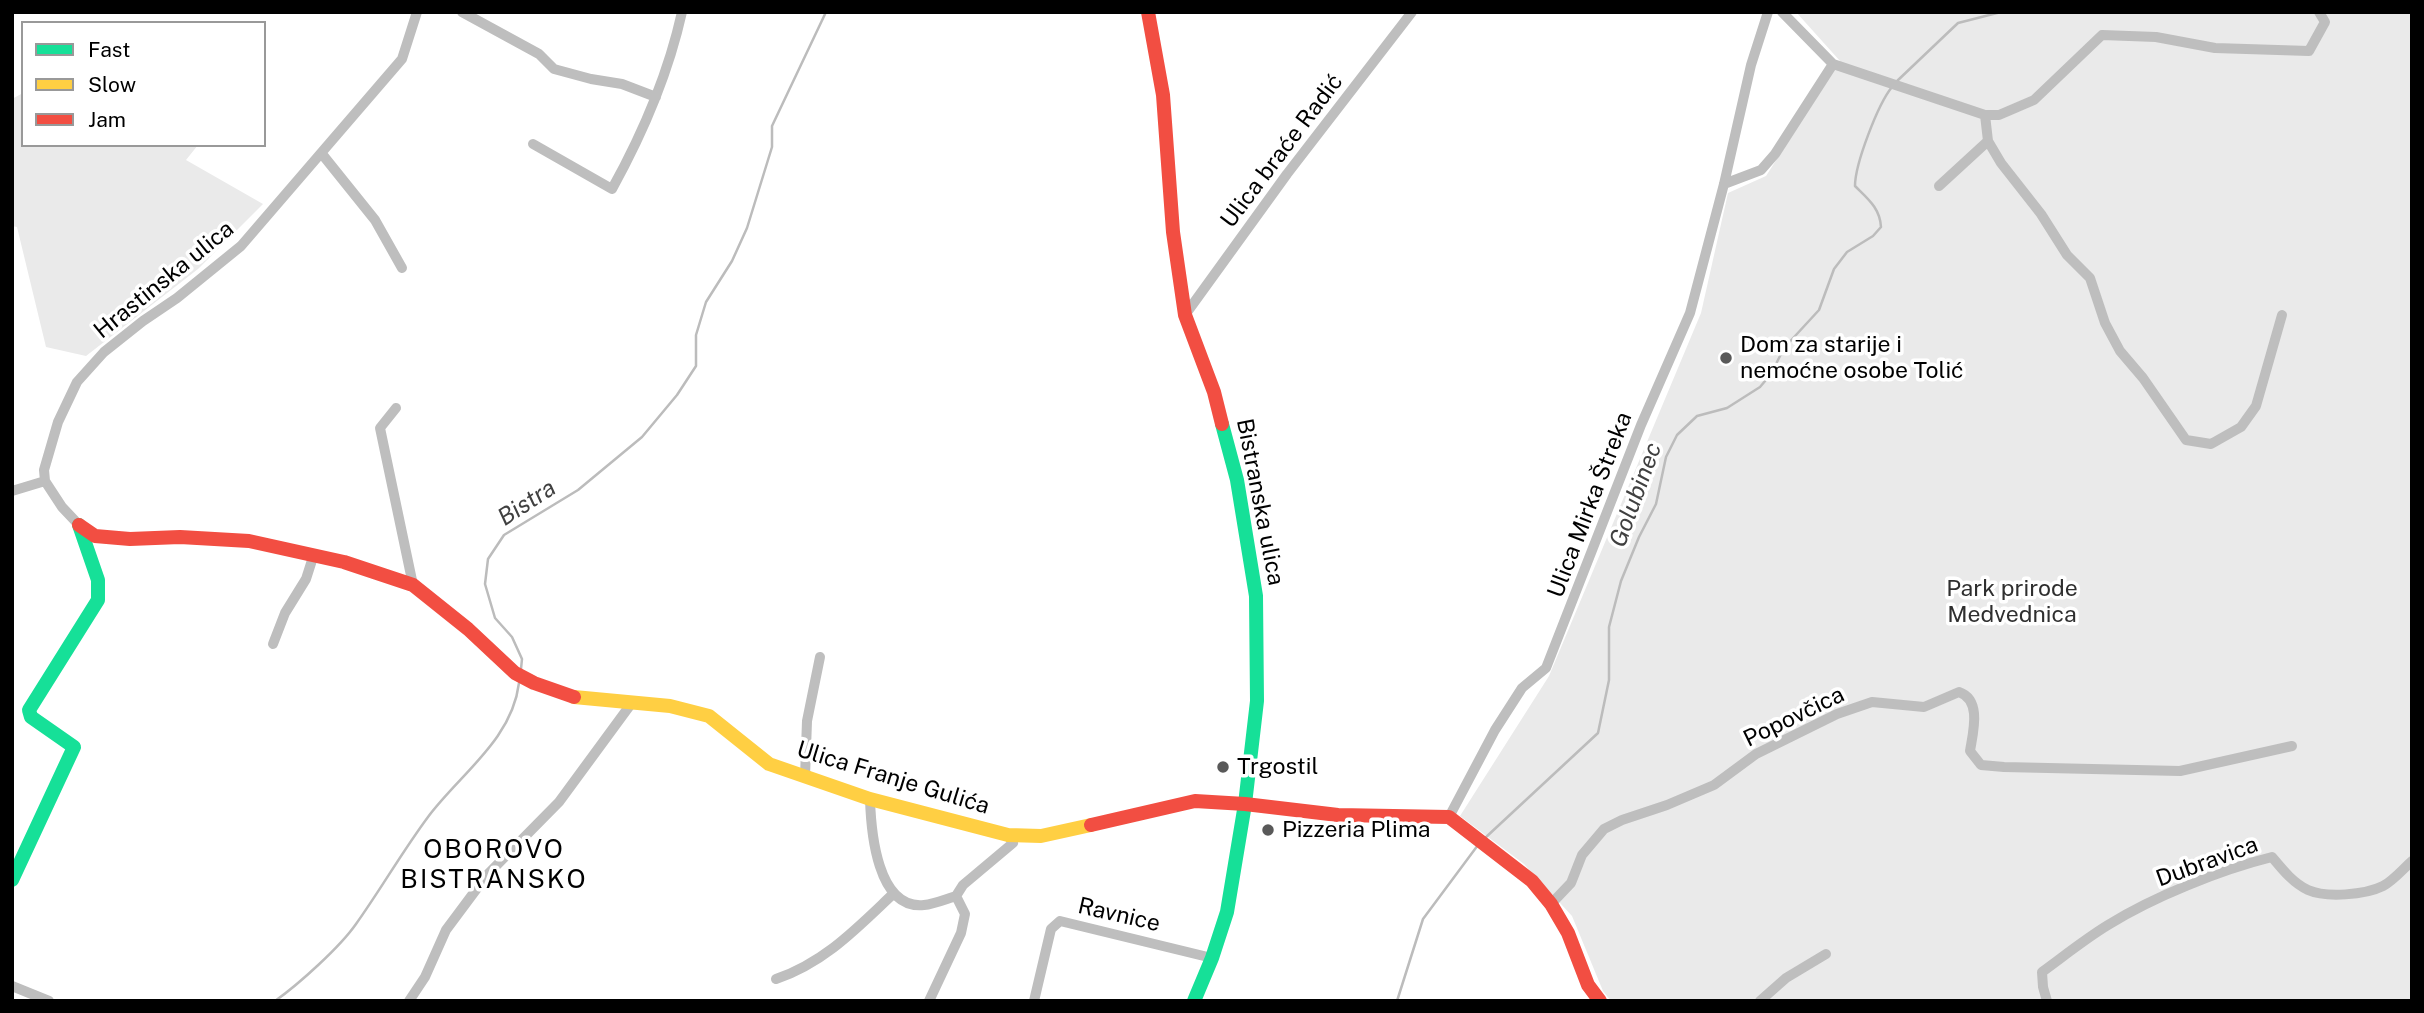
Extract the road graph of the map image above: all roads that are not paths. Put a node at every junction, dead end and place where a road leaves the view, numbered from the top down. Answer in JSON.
{"nodes":[{"id":1,"x":417,"y":12,"type":"edge"},
{"id":2,"x":462,"y":12,"type":"edge"},
{"id":3,"x":682,"y":12,"type":"edge"},
{"id":4,"x":1148,"y":12,"type":"edge"},
{"id":5,"x":1412,"y":12,"type":"edge"},
{"id":6,"x":1768,"y":12,"type":"edge"},
{"id":7,"x":1783,"y":12,"type":"edge"},
{"id":8,"x":2319,"y":12,"type":"edge"},
{"id":9,"x":1833,"y":64,"type":"junction"},
{"id":10,"x":656,"y":97,"type":"junction"},
{"id":11,"x":1985,"y":115,"type":"junction"},
{"id":12,"x":1988,"y":141,"type":"junction"},
{"id":13,"x":533,"y":144,"type":"dead end"},
{"id":14,"x":322,"y":154,"type":"junction"},
{"id":15,"x":1724,"y":184,"type":"junction"},
{"id":16,"x":1939,"y":186,"type":"dead end"},
{"id":17,"x":402,"y":268,"type":"dead end"},
{"id":18,"x":1185,"y":315,"type":"junction"},
{"id":19,"x":2282,"y":315,"type":"dead end"},
{"id":20,"x":396,"y":408,"type":"dead end"},
{"id":21,"x":45,"y":481,"type":"junction"},
{"id":22,"x":12,"y":491,"type":"edge"},
{"id":23,"x":79,"y":524,"type":"junction"},
{"id":24,"x":314,"y":554,"type":"junction"},
{"id":25,"x":413,"y":585,"type":"junction"},
{"id":26,"x":273,"y":644,"type":"dead end"},
{"id":27,"x":820,"y":657,"type":"dead end"},
{"id":28,"x":631,"y":704,"type":"junction"},
{"id":29,"x":2292,"y":746,"type":"dead end"},
{"id":30,"x":805,"y":777,"type":"junction"},
{"id":31,"x":870,"y":799,"type":"junction"},
{"id":32,"x":1245,"y":804,"type":"junction"},
{"id":33,"x":1448,"y":817,"type":"junction"},
{"id":34,"x":1008,"y":835,"type":"junction"},
{"id":35,"x":2412,"y":861,"type":"edge"},
{"id":36,"x":12,"y":880,"type":"edge"},
{"id":37,"x":893,"y":894,"type":"junction"},
{"id":38,"x":956,"y":896,"type":"junction"},
{"id":39,"x":1551,"y":904,"type":"junction"},
{"id":40,"x":1826,"y":954,"type":"dead end"},
{"id":41,"x":1212,"y":958,"type":"junction"},
{"id":42,"x":776,"y":979,"type":"dead end"},
{"id":43,"x":12,"y":986,"type":"edge"},
{"id":44,"x":49,"y":1001,"type":"edge"},
{"id":45,"x":409,"y":1001,"type":"edge"},
{"id":46,"x":929,"y":1001,"type":"edge"},
{"id":47,"x":1034,"y":1001,"type":"edge"},
{"id":48,"x":1194,"y":1001,"type":"edge"},
{"id":49,"x":1600,"y":1001,"type":"edge"},
{"id":50,"x":1760,"y":1001,"type":"edge"},
{"id":51,"x":2047,"y":1001,"type":"edge"}],
"edges":[{"from":1,"to":14,"type":"street","name":"Hrastinska ulica"},
{"from":2,"to":10,"type":"street"},
{"from":3,"to":10,"type":"street"},
{"from":4,"to":18,"type":"street","name":"Bistranska ulica"},
{"from":5,"to":18,"type":"street","name":"Ulica braće Radić"},
{"from":6,"to":15,"type":"street","name":"Ulica Mirka Štreka"},
{"from":7,"to":9,"type":"street"},
{"from":8,"to":11,"type":"street"},
{"from":9,"to":11,"type":"street"},
{"from":9,"to":15,"type":"street"},
{"from":10,"to":13,"type":"street"},
{"from":11,"to":12,"type":"street"},
{"from":12,"to":16,"type":"street"},
{"from":12,"to":19,"type":"street"},
{"from":14,"to":17,"type":"street"},
{"from":14,"to":21,"type":"street","name":"Hrastinska ulica"},
{"from":15,"to":33,"type":"street","name":"Ulica Mirka Štreka"},
{"from":18,"to":32,"type":"street","name":"Bistranska ulica"},
{"from":20,"to":25,"type":"street"},
{"from":21,"to":22,"type":"street"},
{"from":21,"to":23,"type":"street"},
{"from":23,"to":24,"type":"street","name":"Ulica Franje Gulića"},
{"from":23,"to":36,"type":"street"},
{"from":24,"to":25,"type":"street","name":"Ulica Franje Gulića"},
{"from":24,"to":26,"type":"street"},
{"from":25,"to":28,"type":"street","name":"Ulica Franje Gulića"},
{"from":27,"to":30,"type":"street"},
{"from":28,"to":30,"type":"street","name":"Ulica Franje Gulića"},
{"from":28,"to":45,"type":"street"},
{"from":29,"to":39,"type":"street","name":"Popovčica"},
{"from":30,"to":31,"type":"street","name":"Ulica Franje Gulića"},
{"from":31,"to":34,"type":"street","name":"Ulica Franje Gulića"},
{"from":31,"to":37,"type":"street"},
{"from":32,"to":33,"type":"street","name":"Ulica Franje Gulića"},
{"from":32,"to":34,"type":"street","name":"Ulica Franje Gulića"},
{"from":32,"to":41,"type":"street","name":"Bistranska ulica"},
{"from":33,"to":39,"type":"street"},
{"from":34,"to":38,"type":"street"},
{"from":35,"to":51,"type":"street","name":"Dubravica"},
{"from":37,"to":38,"type":"street"},
{"from":37,"to":42,"type":"street"},
{"from":38,"to":46,"type":"street"},
{"from":39,"to":49,"type":"street"},
{"from":40,"to":50,"type":"street"},
{"from":41,"to":47,"type":"street","name":"Ravnice"},
{"from":41,"to":48,"type":"street","name":"Bistranska ulica"},
{"from":43,"to":44,"type":"street"}]}
